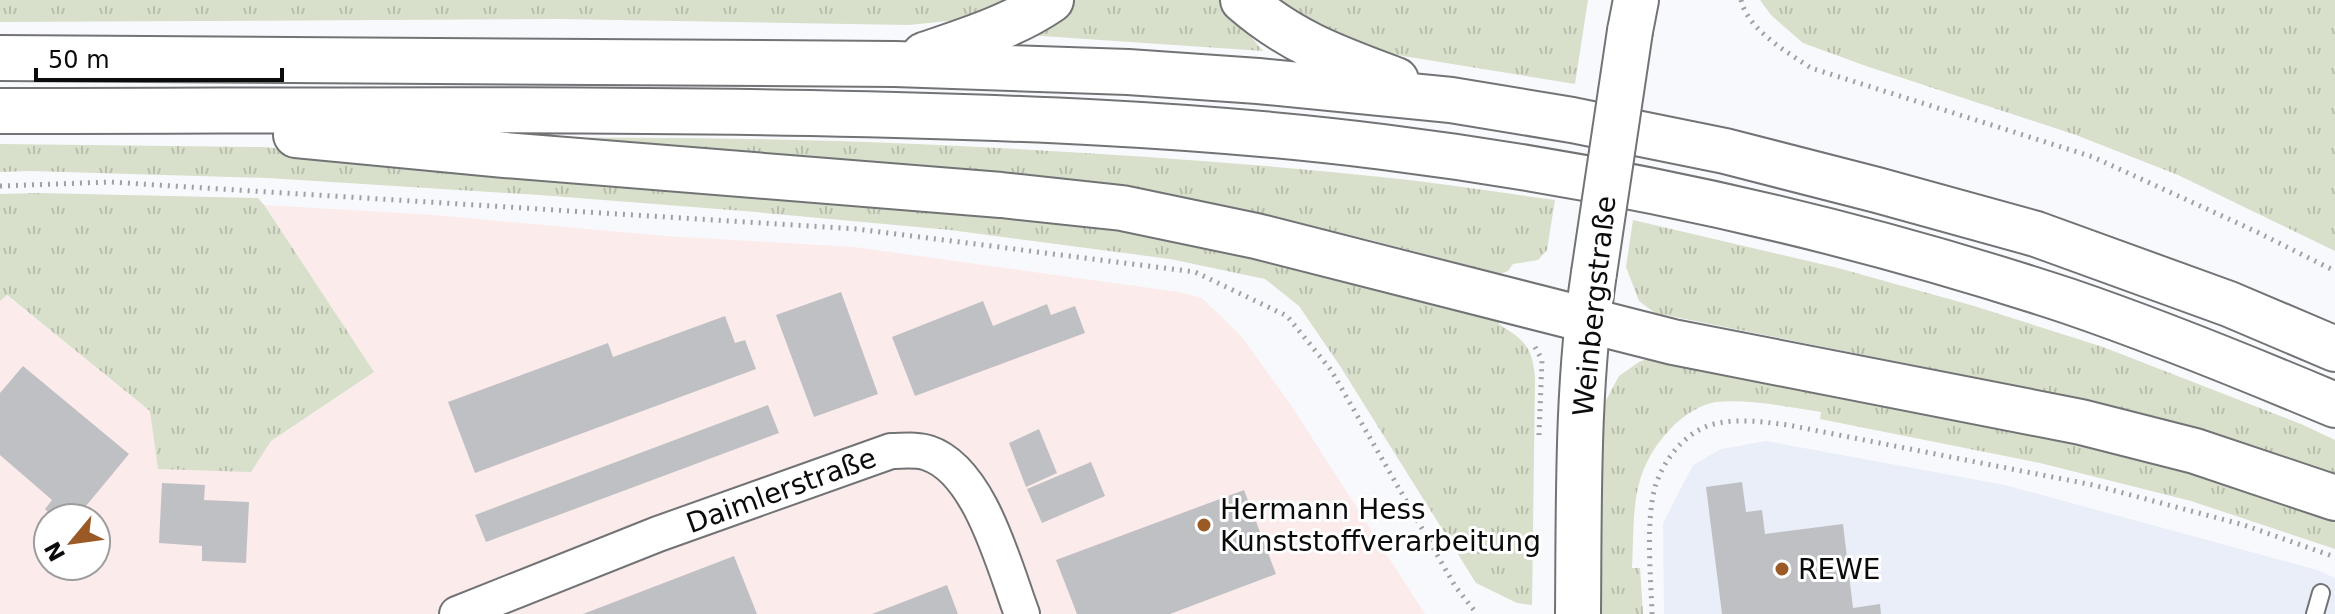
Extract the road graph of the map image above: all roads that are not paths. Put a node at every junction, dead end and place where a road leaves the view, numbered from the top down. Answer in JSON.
{"nodes":[{"id":1,"x":1051,"y":0,"type":"edge"},
{"id":2,"x":1243,"y":0,"type":"edge"},
{"id":3,"x":1633,"y":16,"type":"edge"},
{"id":4,"x":0,"y":58,"type":"edge"},
{"id":5,"x":895,"y":64,"type":"junction"},
{"id":6,"x":1451,"y":100,"type":"junction"},
{"id":7,"x":0,"y":111,"type":"edge"},
{"id":8,"x":174,"y":111,"type":"junction"},
{"id":9,"x":1586,"y":321,"type":"junction"},
{"id":10,"x":2335,"y":349,"type":"edge"},
{"id":11,"x":2335,"y":405,"type":"edge"},
{"id":12,"x":2335,"y":498,"type":"edge"},
{"id":13,"x":2321,"y":593,"type":"dead end"},
{"id":14,"x":457,"y":614,"type":"edge"},
{"id":15,"x":1022,"y":614,"type":"edge"},
{"id":16,"x":1578,"y":614,"type":"edge"},
{"id":17,"x":2315,"y":614,"type":"edge"}],
"edges":[{"from":1,"to":5,"type":"main road"},
{"from":2,"to":6,"type":"main road"},
{"from":3,"to":9,"type":"main road","name":"Weinbergstraße","bridge":true},
{"from":4,"to":5,"type":"main road"},
{"from":5,"to":6,"type":"main road"},
{"from":6,"to":10,"type":"main road"},
{"from":7,"to":8,"type":"main road"},
{"from":8,"to":9,"type":"main road"},
{"from":8,"to":11,"type":"main road"},
{"from":9,"to":12,"type":"main road"},
{"from":9,"to":16,"type":"main road","name":"Weinbergstraße"},
{"from":13,"to":17,"type":"lane"},
{"from":14,"to":15,"type":"street","name":"Daimlerstraße"}]}
